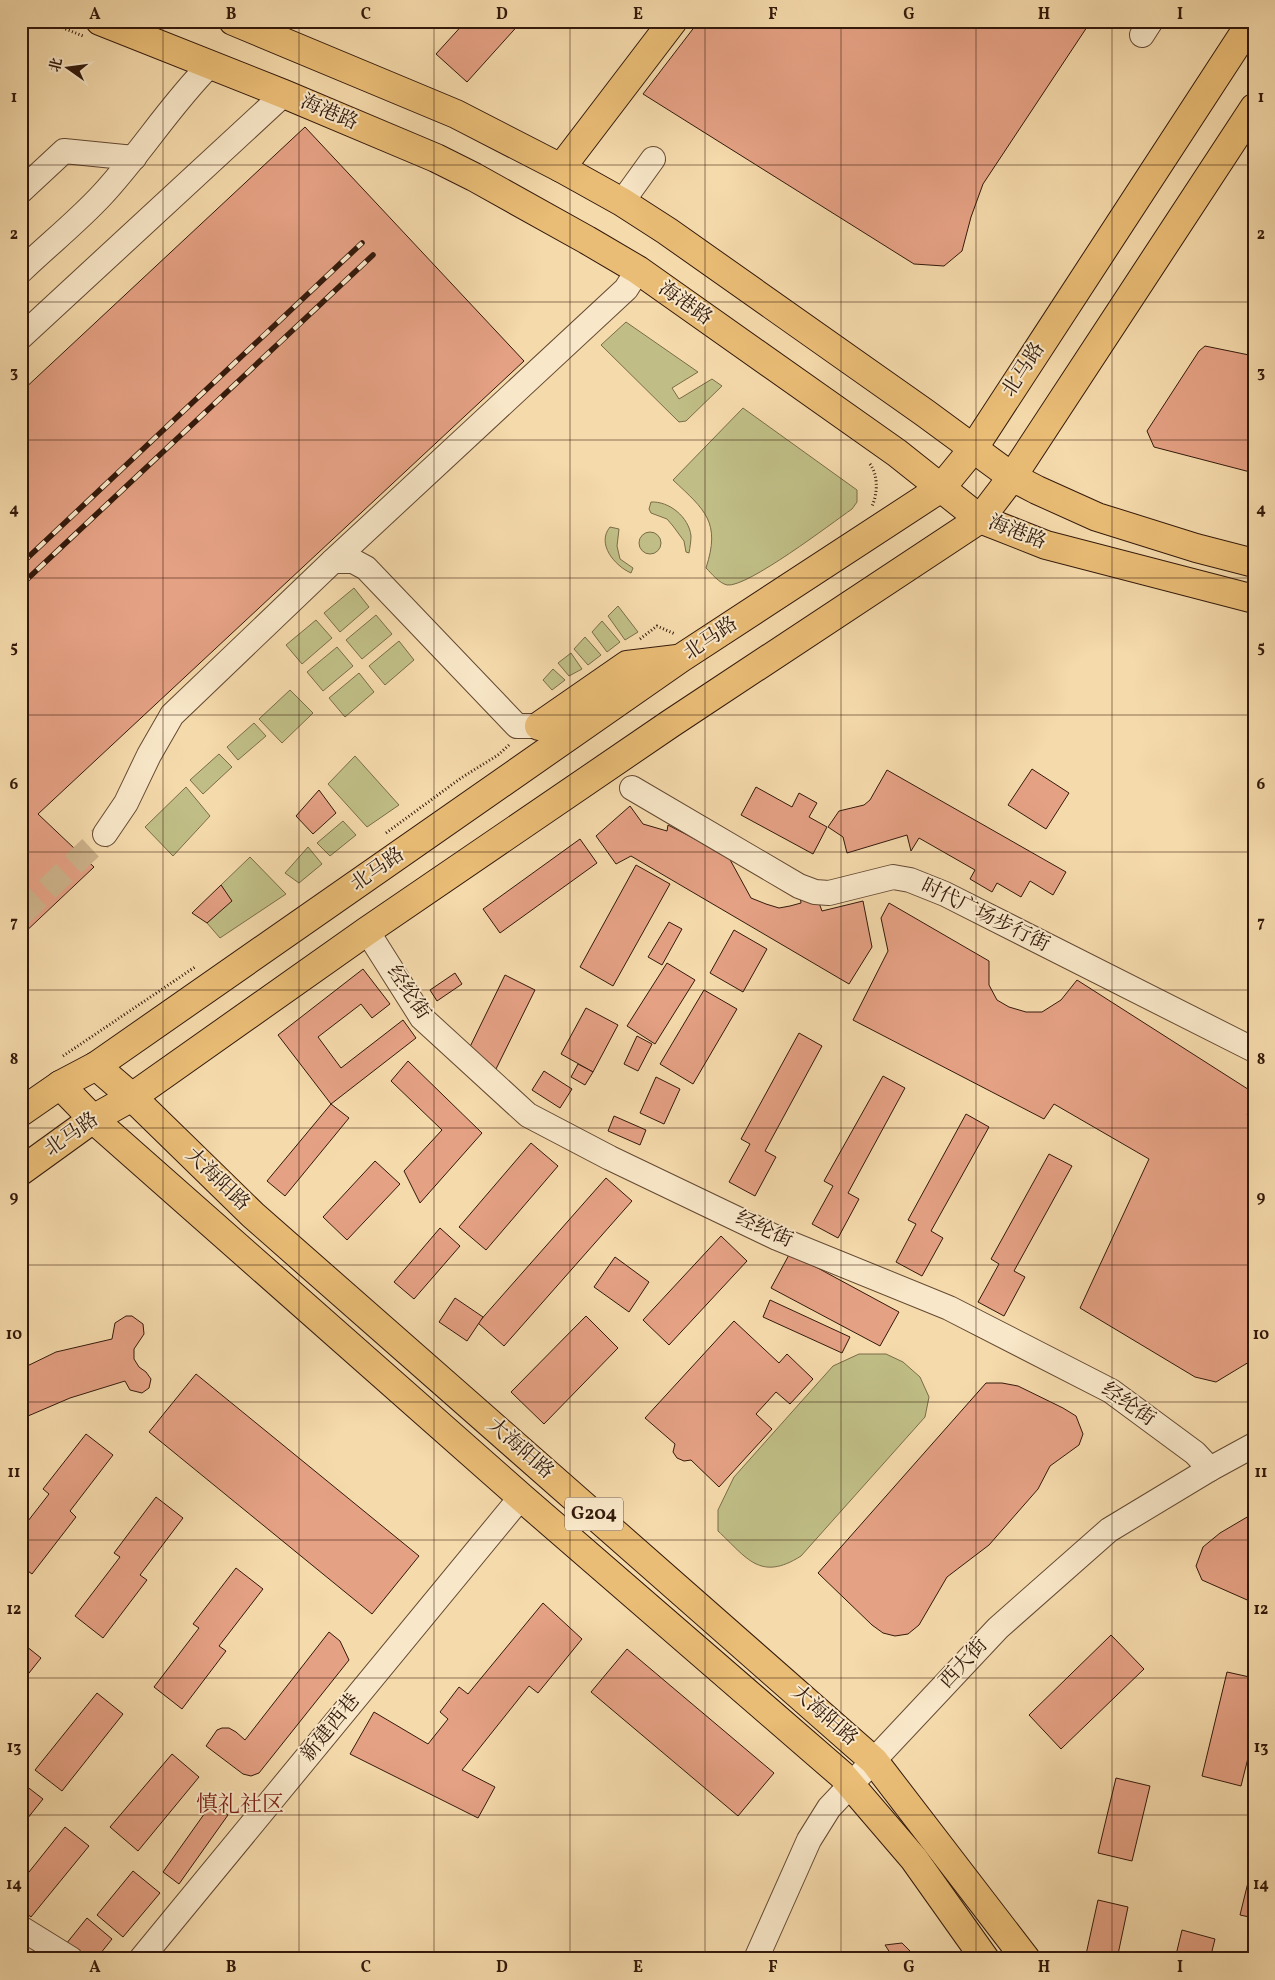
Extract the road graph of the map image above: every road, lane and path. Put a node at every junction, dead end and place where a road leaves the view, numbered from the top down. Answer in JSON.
{"nodes":[{"id":1,"x":46,"y":21,"type":"edge"},
{"id":2,"x":233,"y":21,"type":"edge"},
{"id":3,"x":674,"y":21,"type":"edge"},
{"id":4,"x":1248,"y":23,"type":"edge"},
{"id":5,"x":95,"y":30,"type":"edge"},
{"id":6,"x":210,"y":65,"type":"junction"},
{"id":7,"x":284,"y":94,"type":"junction"},
{"id":8,"x":1254,"y":108,"type":"edge"},
{"id":9,"x":134,"y":158,"type":"junction"},
{"id":10,"x":653,"y":158,"type":"dead end"},
{"id":11,"x":560,"y":168,"type":"junction"},
{"id":12,"x":21,"y":191,"type":"edge"},
{"id":13,"x":622,"y":202,"type":"junction"},
{"id":14,"x":21,"y":270,"type":"edge"},
{"id":15,"x":638,"y":270,"type":"junction"},
{"id":16,"x":21,"y":337,"type":"edge"},
{"id":17,"x":973,"y":449,"type":"junction"},
{"id":18,"x":866,"y":459,"type":"dead end"},
{"id":19,"x":1012,"y":477,"type":"junction"},
{"id":20,"x":941,"y":488,"type":"junction"},
{"id":21,"x":870,"y":510,"type":"dead end"},
{"id":22,"x":980,"y":519,"type":"junction"},
{"id":23,"x":339,"y":555,"type":"junction"},
{"id":24,"x":1254,"y":563,"type":"edge"},
{"id":25,"x":1254,"y":599,"type":"edge"},
{"id":26,"x":634,"y":644,"type":"dead end"},
{"id":27,"x":679,"y":646,"type":"junction"},
{"id":28,"x":539,"y":726,"type":"joint"},
{"id":29,"x":512,"y":742,"type":"dead end"},
{"id":30,"x":632,"y":788,"type":"dead end"},
{"id":31,"x":105,"y":834,"type":"tunnel mouth"},
{"id":32,"x":381,"y":837,"type":"dead end"},
{"id":33,"x":367,"y":931,"type":"junction"},
{"id":34,"x":201,"y":962,"type":"dead end"},
{"id":35,"x":1254,"y":1050,"type":"edge"},
{"id":36,"x":62,"y":1057,"type":"dead end"},
{"id":37,"x":96,"y":1066,"type":"junction"},
{"id":38,"x":60,"y":1085,"type":"junction"},
{"id":39,"x":132,"y":1097,"type":"junction"},
{"id":40,"x":21,"y":1112,"type":"edge"},
{"id":41,"x":93,"y":1119,"type":"junction"},
{"id":42,"x":21,"y":1171,"type":"edge"},
{"id":43,"x":1254,"y":1446,"type":"edge"},
{"id":44,"x":1210,"y":1469,"type":"junction"},
{"id":45,"x":521,"y":1497,"type":"junction"},
{"id":46,"x":874,"y":1761,"type":"junction"},
{"id":47,"x":851,"y":1785,"type":"junction"},
{"id":48,"x":21,"y":1928,"type":"edge"},
{"id":49,"x":72,"y":1959,"type":"edge"},
{"id":50,"x":141,"y":1959,"type":"edge"},
{"id":51,"x":756,"y":1959,"type":"edge"},
{"id":52,"x":985,"y":1959,"type":"edge"},
{"id":53,"x":1026,"y":1959,"type":"edge"}],
"edges":[{"from":1,"to":5,"type":"path"},
{"from":2,"to":11,"type":"main road"},
{"from":3,"to":11,"type":"main road"},
{"from":4,"to":17,"type":"main road","name":"北马路"},
{"from":5,"to":6,"type":"main road","name":"海港路"},
{"from":6,"to":7,"type":"main road","name":"海港路"},
{"from":6,"to":9,"type":"street"},
{"from":7,"to":15,"type":"main road","name":"海港路"},
{"from":7,"to":16,"type":"street"},
{"from":8,"to":19,"type":"main road","name":"北马路"},
{"from":9,"to":12,"type":"street"},
{"from":9,"to":14,"type":"street"},
{"from":10,"to":13,"type":"street"},
{"from":11,"to":13,"type":"main road"},
{"from":13,"to":17,"type":"main road"},
{"from":15,"to":20,"type":"main road","name":"海港路"},
{"from":15,"to":23,"type":"street"},
{"from":17,"to":19,"type":"main road"},
{"from":17,"to":20,"type":"main road","name":"北马路"},
{"from":18,"to":21,"type":"path"},
{"from":19,"to":22,"type":"main road","name":"北马路"},
{"from":19,"to":24,"type":"main road"},
{"from":20,"to":22,"type":"main road","name":"海港路"},
{"from":20,"to":27,"type":"main road","name":"北马路"},
{"from":22,"to":25,"type":"main road","name":"海港路"},
{"from":22,"to":33,"type":"main road","name":"北马路"},
{"from":23,"to":28,"type":"street"},
{"from":23,"to":31,"type":"street"},
{"from":26,"to":27,"type":"path"},
{"from":27,"to":28,"type":"main road"},
{"from":27,"to":37,"type":"main road","name":"北马路"},
{"from":29,"to":32,"type":"path"},
{"from":30,"to":35,"type":"street","name":"时代广场步行街"},
{"from":33,"to":39,"type":"main road","name":"北马路"},
{"from":33,"to":44,"type":"street","name":"经纶街"},
{"from":34,"to":36,"type":"path"},
{"from":37,"to":38,"type":"main road","name":"北马路"},
{"from":37,"to":39,"type":"main road","name":"大海阳路"},
{"from":38,"to":40,"type":"main road","name":"北马路"},
{"from":38,"to":41,"type":"main road","name":"大海阳路"},
{"from":39,"to":41,"type":"main road","name":"北马路"},
{"from":39,"to":46,"type":"main road","name":"大海阳路","number":"G204"},
{"from":41,"to":42,"type":"main road","name":"北马路"},
{"from":41,"to":45,"type":"main road","name":"大海阳路","number":"G204"},
{"from":43,"to":44,"type":"street","name":"西大街"},
{"from":44,"to":46,"type":"street","name":"西大街"},
{"from":45,"to":47,"type":"main road","name":"大海阳路","number":"G204"},
{"from":45,"to":50,"type":"street","name":"新建西巷"},
{"from":46,"to":47,"type":"street","name":"西大街"},
{"from":46,"to":53,"type":"main road","name":"大海阳路","number":"G204"},
{"from":47,"to":51,"type":"street","name":"西大街"},
{"from":47,"to":52,"type":"main road","name":"大海阳路","number":"G204"},
{"from":48,"to":49,"type":"street"}]}
